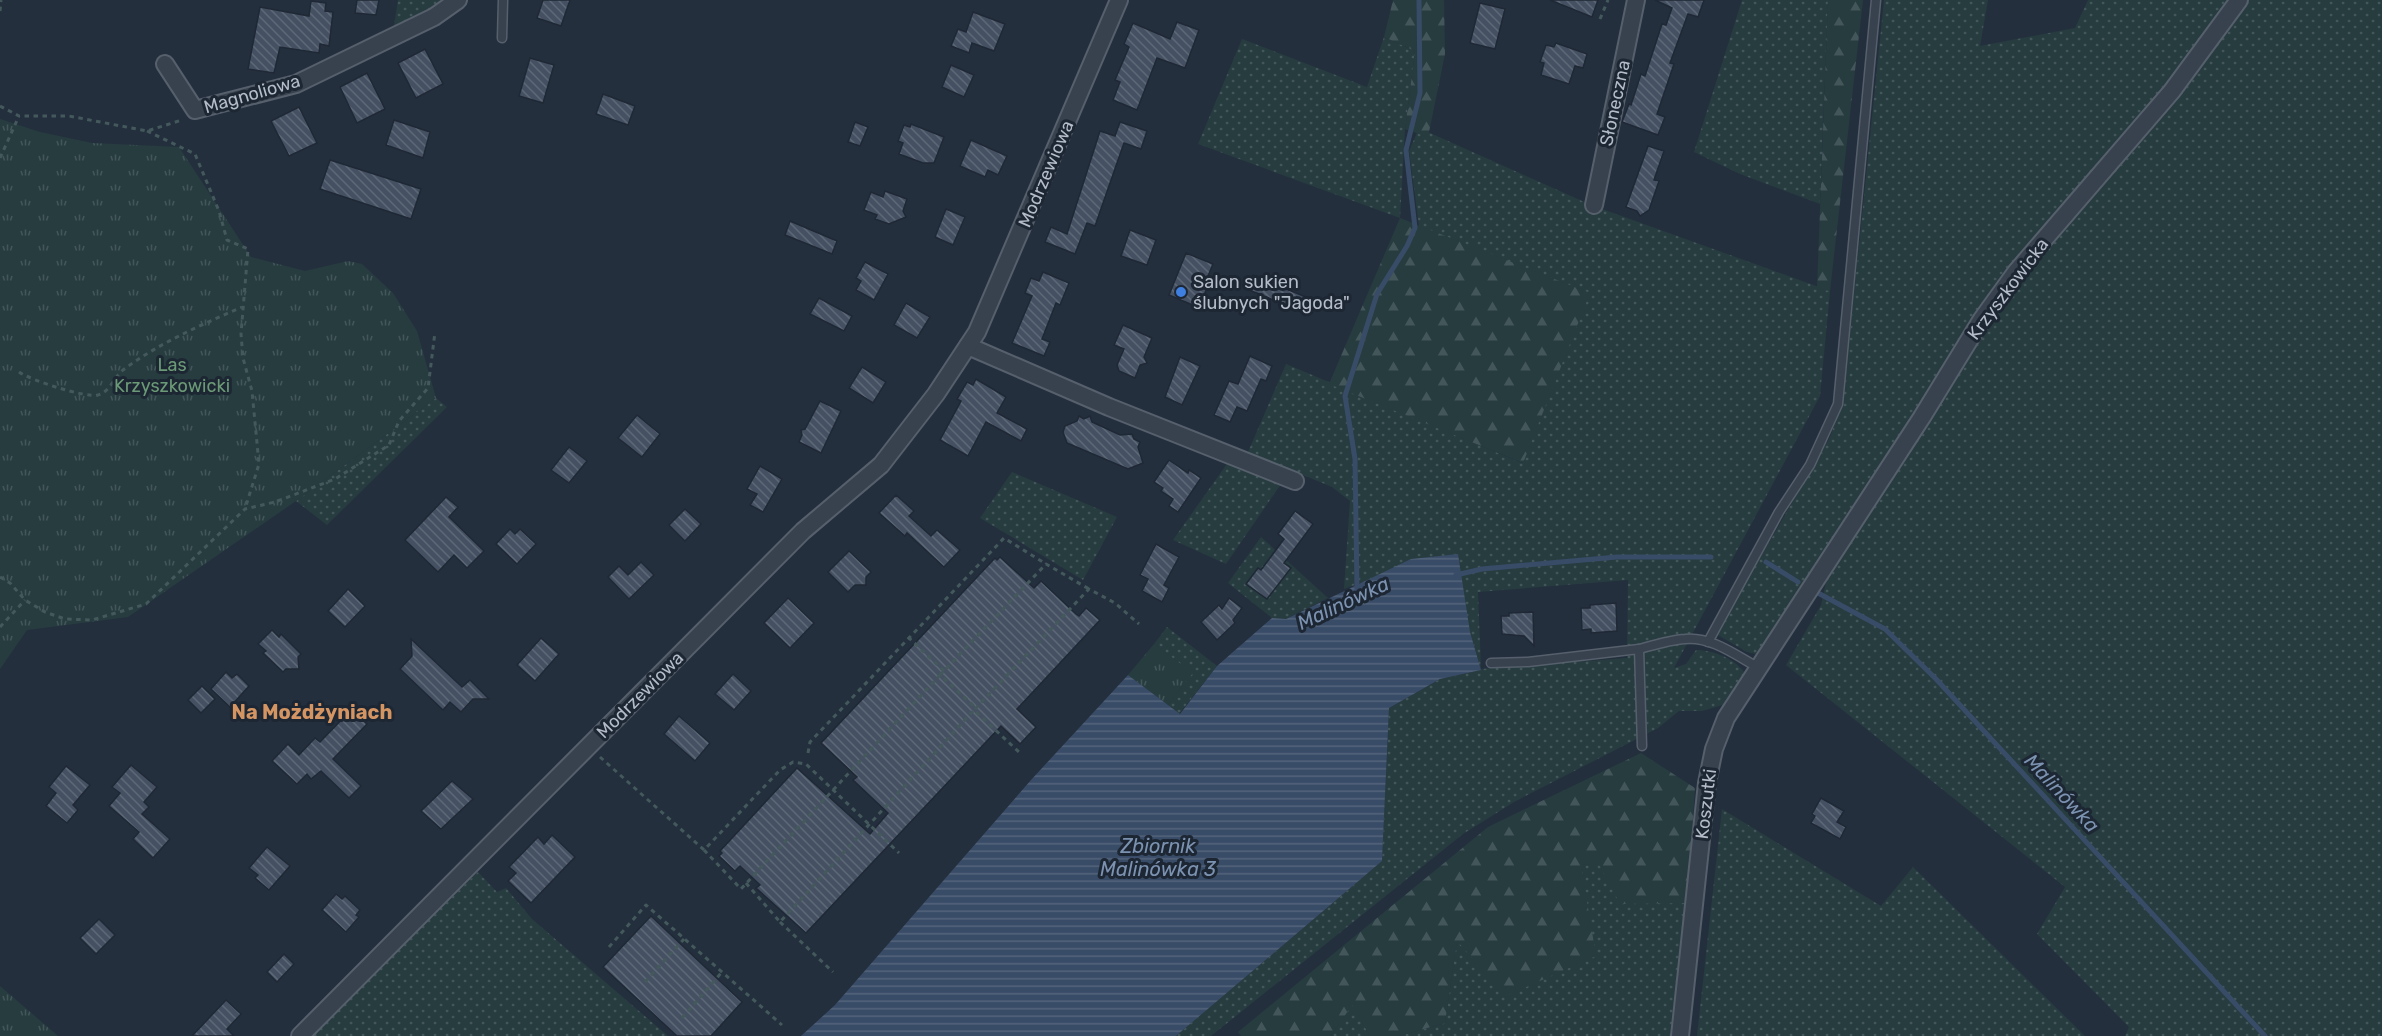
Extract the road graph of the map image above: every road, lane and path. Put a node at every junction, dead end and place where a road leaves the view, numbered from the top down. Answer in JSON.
{"nodes":[{"id":1,"x":1,"y":0,"type":"edge"},
{"id":2,"x":458,"y":0,"type":"edge"},
{"id":3,"x":502,"y":0,"type":"edge"},
{"id":4,"x":1119,"y":0,"type":"edge"},
{"id":5,"x":1608,"y":0,"type":"edge"},
{"id":6,"x":1636,"y":0,"type":"edge"},
{"id":7,"x":1876,"y":0,"type":"edge"},
{"id":8,"x":2239,"y":0,"type":"edge"},
{"id":9,"x":0,"y":11,"type":"edge"},
{"id":10,"x":1600,"y":20,"type":"dead end"},
{"id":11,"x":502,"y":38,"type":"dead end"},
{"id":12,"x":165,"y":64,"type":"dead end"},
{"id":13,"x":0,"y":106,"type":"edge"},
{"id":14,"x":195,"y":110,"type":"junction"},
{"id":15,"x":19,"y":116,"type":"junction"},
{"id":16,"x":147,"y":131,"type":"junction"},
{"id":17,"x":0,"y":158,"type":"edge"},
{"id":18,"x":1594,"y":205,"type":"dead end"},
{"id":19,"x":242,"y":307,"type":"junction"},
{"id":20,"x":435,"y":332,"type":"dead end"},
{"id":21,"x":968,"y":346,"type":"junction"},
{"id":22,"x":19,"y":372,"type":"dead end"},
{"id":23,"x":1294,"y":481,"type":"dead end"},
{"id":24,"x":245,"y":509,"type":"junction"},
{"id":25,"x":1046,"y":564,"type":"junction"},
{"id":26,"x":0,"y":577,"type":"edge"},
{"id":27,"x":1089,"y":589,"type":"junction"},
{"id":28,"x":1806,"y":597,"type":"joint"},
{"id":29,"x":25,"y":600,"type":"junction"},
{"id":30,"x":1139,"y":624,"type":"dead end"},
{"id":31,"x":0,"y":627,"type":"edge"},
{"id":32,"x":908,"y":637,"type":"junction"},
{"id":33,"x":1704,"y":641,"type":"junction"},
{"id":34,"x":1639,"y":648,"type":"junction"},
{"id":35,"x":1491,"y":663,"type":"dead end"},
{"id":36,"x":1759,"y":668,"type":"junction"},
{"id":37,"x":944,"y":671,"type":"junction"},
{"id":38,"x":940,"y":675,"type":"junction"},
{"id":39,"x":975,"y":709,"type":"junction"},
{"id":40,"x":588,"y":745,"type":"junction"},
{"id":41,"x":1642,"y":746,"type":"dead end"},
{"id":42,"x":808,"y":753,"type":"dead end"},
{"id":43,"x":1020,"y":753,"type":"dead end"},
{"id":44,"x":833,"y":791,"type":"junction"},
{"id":45,"x":868,"y":824,"type":"junction"},
{"id":46,"x":704,"y":850,"type":"junction"},
{"id":47,"x":899,"y":853,"type":"dead end"},
{"id":48,"x":746,"y":883,"type":"junction"},
{"id":49,"x":780,"y":922,"type":"junction"},
{"id":50,"x":684,"y":938,"type":"junction"},
{"id":51,"x":609,"y":947,"type":"dead end"},
{"id":52,"x":722,"y":972,"type":"junction"},
{"id":53,"x":833,"y":972,"type":"dead end"},
{"id":54,"x":645,"y":982,"type":"dead end"},
{"id":55,"x":682,"y":1018,"type":"dead end"},
{"id":56,"x":782,"y":1024,"type":"dead end"},
{"id":57,"x":300,"y":1036,"type":"edge"},
{"id":58,"x":1680,"y":1036,"type":"edge"}],
"edges":[{"from":1,"to":9,"type":"path"},
{"from":2,"to":14,"type":"street","name":"Magnoliowa"},
{"from":3,"to":11,"type":"lane"},
{"from":4,"to":21,"type":"street","name":"Modrzewiowa"},
{"from":5,"to":10,"type":"path"},
{"from":6,"to":18,"type":"street","name":"Słoneczna"},
{"from":7,"to":33,"type":"lane"},
{"from":8,"to":28,"type":"street","name":"Krzyszkowicka"},
{"from":12,"to":14,"type":"street"},
{"from":13,"to":15,"type":"path","name":"Magnoliowa"},
{"from":14,"to":16,"type":"path","name":"Magnoliowa"},
{"from":15,"to":16,"type":"path","name":"Magnoliowa"},
{"from":15,"to":17,"type":"path"},
{"from":16,"to":19,"type":"path"},
{"from":19,"to":22,"type":"path"},
{"from":19,"to":24,"type":"path"},
{"from":20,"to":24,"type":"path"},
{"from":21,"to":23,"type":"street"},
{"from":21,"to":40,"type":"street","name":"Modrzewiowa"},
{"from":24,"to":29,"type":"path"},
{"from":25,"to":27,"type":"path"},
{"from":25,"to":32,"type":"path"},
{"from":25,"to":37,"type":"path"},
{"from":26,"to":29,"type":"path"},
{"from":27,"to":30,"type":"path"},
{"from":27,"to":39,"type":"path"},
{"from":28,"to":36,"type":"street","name":"Koszutki"},
{"from":29,"to":31,"type":"path"},
{"from":32,"to":37,"type":"path"},
{"from":32,"to":42,"type":"path"},
{"from":33,"to":34,"type":"lane"},
{"from":33,"to":36,"type":"lane"},
{"from":34,"to":35,"type":"lane"},
{"from":34,"to":41,"type":"lane"},
{"from":36,"to":58,"type":"street","name":"Koszutki"},
{"from":37,"to":38,"type":"path"},
{"from":38,"to":39,"type":"path"},
{"from":38,"to":44,"type":"path"},
{"from":39,"to":43,"type":"path"},
{"from":39,"to":45,"type":"path"},
{"from":40,"to":46,"type":"path"},
{"from":40,"to":57,"type":"street","name":"Modrzewiowa"},
{"from":44,"to":45,"type":"path"},
{"from":44,"to":46,"type":"path"},
{"from":44,"to":48,"type":"path"},
{"from":45,"to":47,"type":"path"},
{"from":45,"to":49,"type":"path"},
{"from":46,"to":48,"type":"path"},
{"from":48,"to":49,"type":"path"},
{"from":49,"to":53,"type":"path"},
{"from":50,"to":51,"type":"path"},
{"from":50,"to":52,"type":"path"},
{"from":50,"to":54,"type":"path"},
{"from":52,"to":55,"type":"path"},
{"from":52,"to":56,"type":"path"}]}
